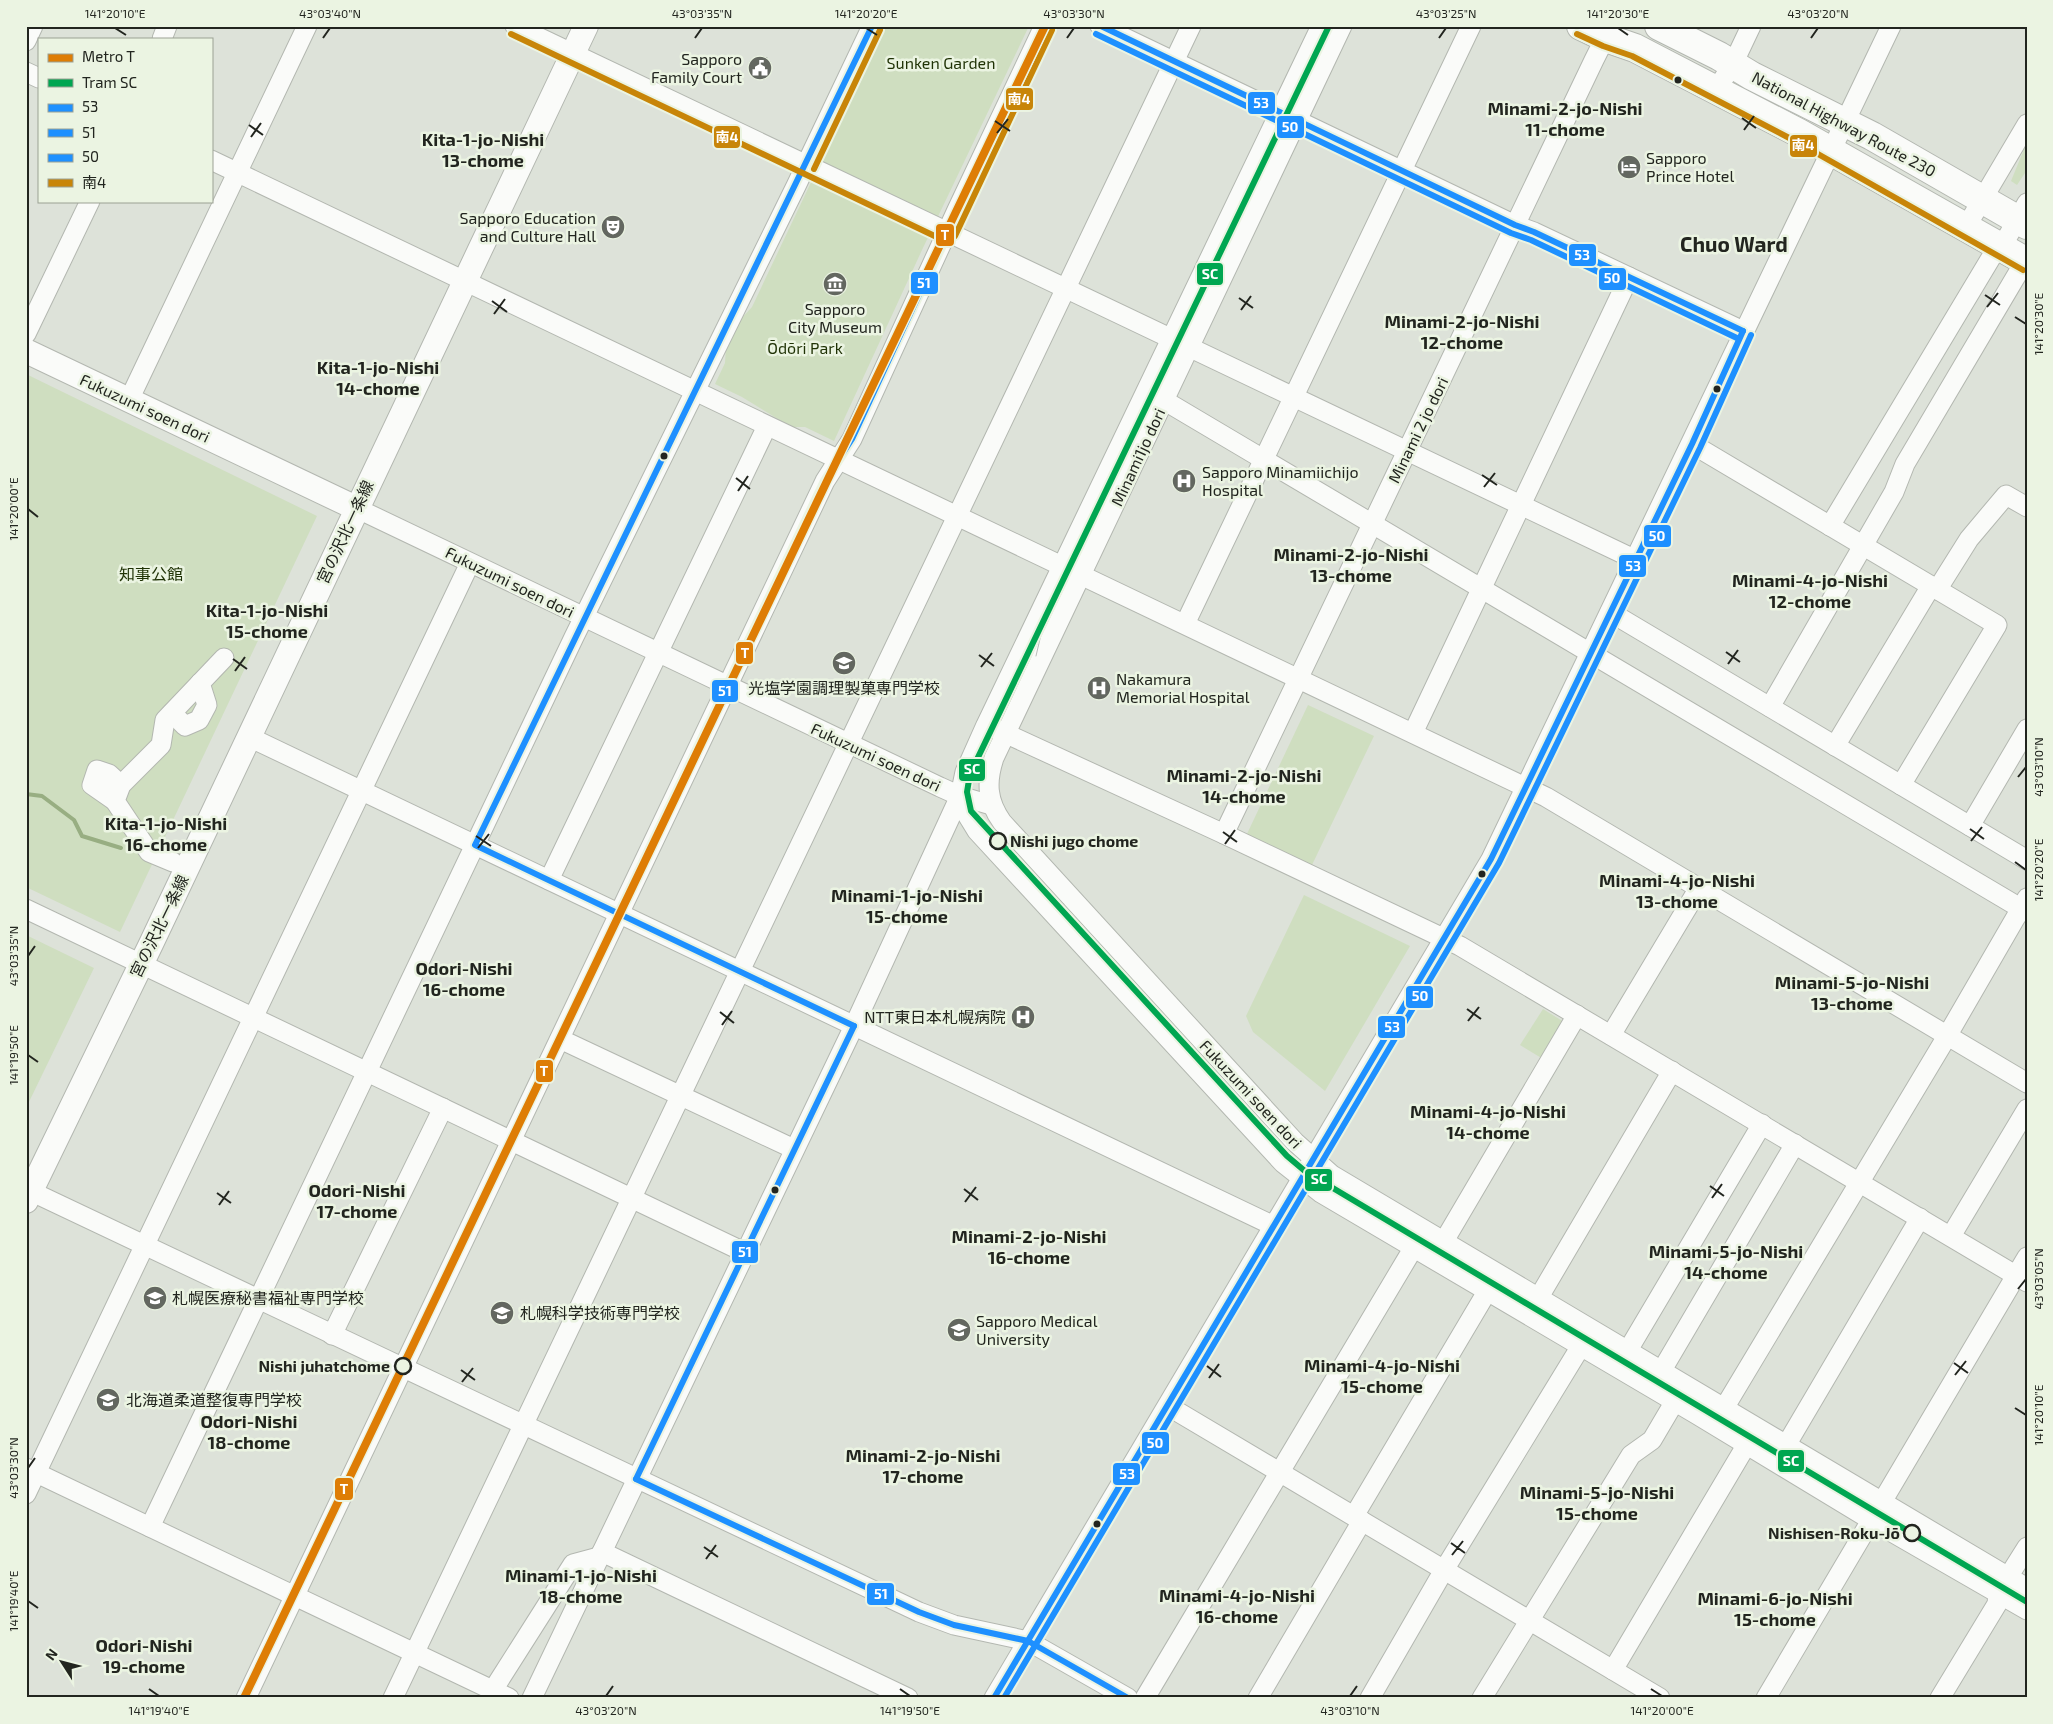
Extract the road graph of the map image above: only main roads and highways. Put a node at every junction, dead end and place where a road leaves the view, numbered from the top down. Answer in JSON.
{"nodes":[{"id":1,"x":586,"y":26,"type":"edge"},
{"id":2,"x":1581,"y":26,"type":"edge"},
{"id":3,"x":1658,"y":26,"type":"edge"},
{"id":4,"x":1608,"y":32,"type":"edge"},
{"id":5,"x":2024,"y":216,"type":"edge"},
{"id":6,"x":2026,"y":262,"type":"edge"},
{"id":7,"x":26,"y":351,"type":"edge"},
{"id":8,"x":356,"y":508,"type":"junction"},
{"id":9,"x":28,"y":1193,"type":"edge"}],
"edges":[{"from":1,"to":8,"type":"main road","name":"宮の沢北一条線"},
{"from":2,"to":4,"type":"highway","name":"National Highway Route 230"},
{"from":3,"to":5,"type":"highway","name":"National Highway Route 230"},
{"from":4,"to":6,"type":"highway","name":"National Highway Route 230"},
{"from":7,"to":8,"type":"main road","name":"Fukuzumi soen dori"},
{"from":8,"to":9,"type":"main road","name":"宮の沢北一条線"}]}
